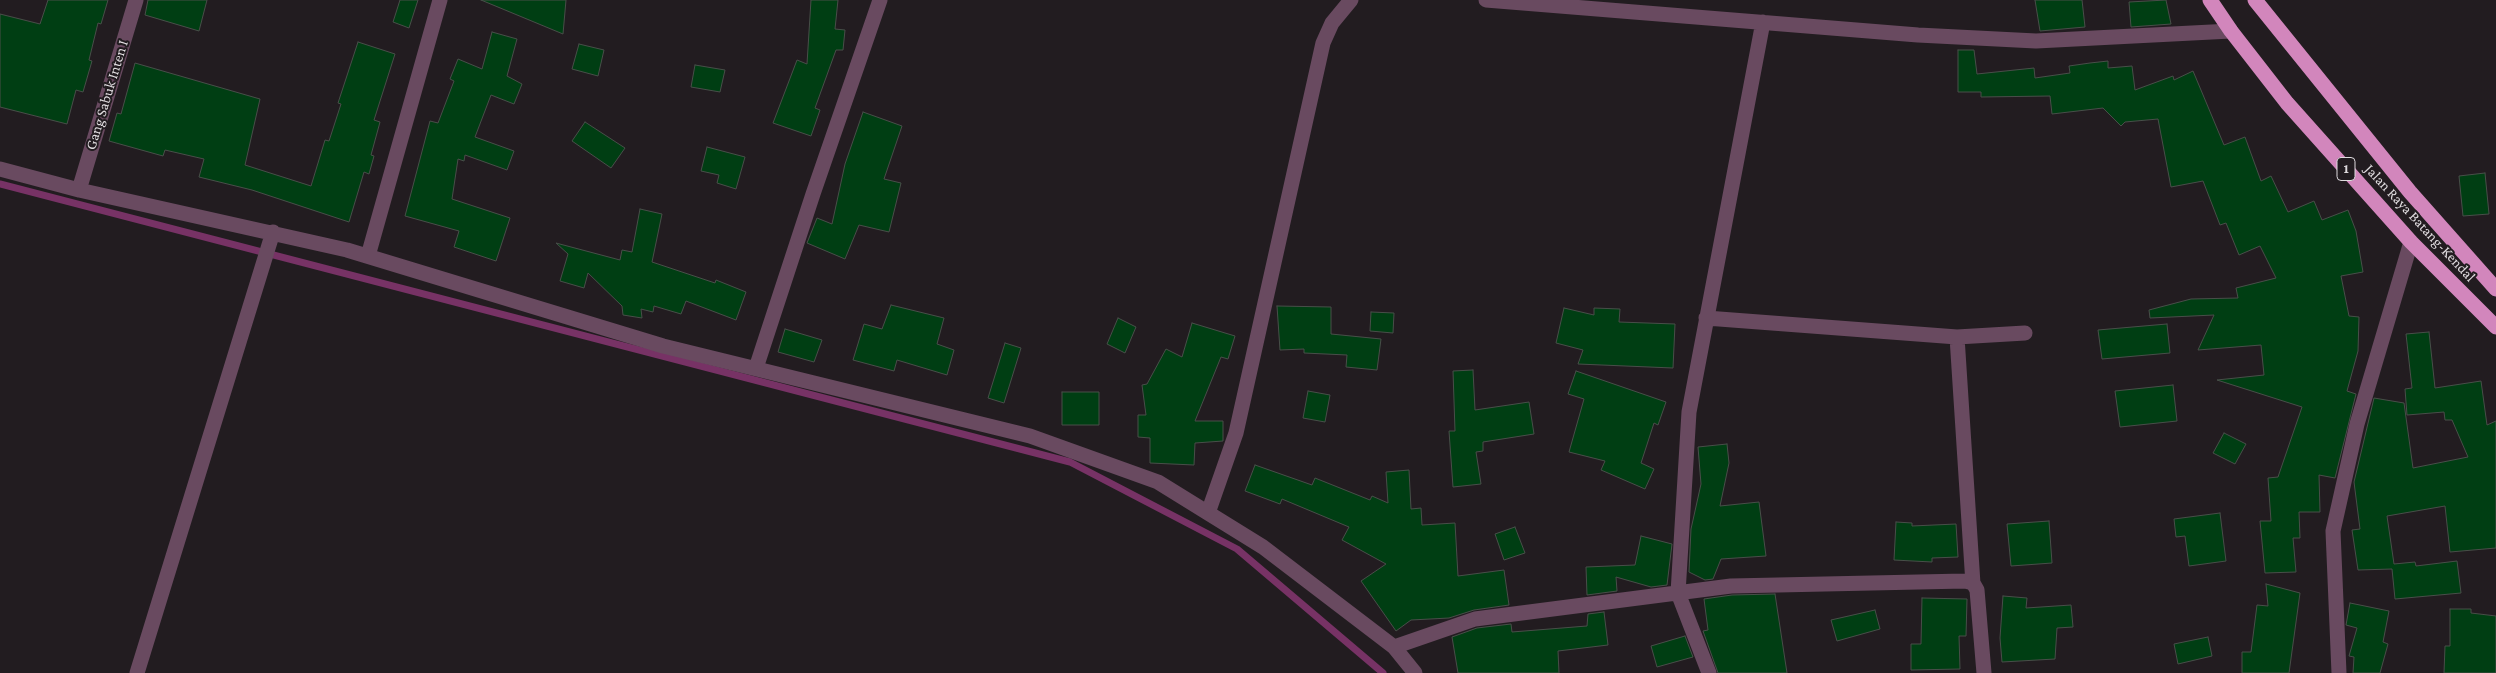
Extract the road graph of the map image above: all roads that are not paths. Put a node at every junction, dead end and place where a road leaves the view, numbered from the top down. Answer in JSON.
{"nodes":[{"id":1,"x":136,"y":0,"type":"edge"},
{"id":2,"x":440,"y":0,"type":"edge"},
{"id":3,"x":880,"y":0,"type":"edge"},
{"id":4,"x":1351,"y":0,"type":"edge"},
{"id":5,"x":1486,"y":0,"type":"edge"},
{"id":6,"x":2210,"y":0,"type":"edge"},
{"id":7,"x":2255,"y":0,"type":"edge"},
{"id":8,"x":1578,"y":4,"type":"edge"},
{"id":9,"x":1763,"y":22,"type":"junction"},
{"id":10,"x":2231,"y":31,"type":"junction"},
{"id":11,"x":0,"y":169,"type":"edge"},
{"id":12,"x":79,"y":190,"type":"junction"},
{"id":13,"x":272,"y":234,"type":"junction"},
{"id":14,"x":2411,"y":242,"type":"junction"},
{"id":15,"x":368,"y":256,"type":"junction"},
{"id":16,"x":2496,"y":289,"type":"edge"},
{"id":17,"x":1706,"y":318,"type":"junction"},
{"id":18,"x":2496,"y":327,"type":"edge"},
{"id":19,"x":2025,"y":332,"type":"dead end"},
{"id":20,"x":1957,"y":337,"type":"junction"},
{"id":21,"x":756,"y":368,"type":"junction"},
{"id":22,"x":1208,"y":513,"type":"junction"},
{"id":23,"x":1973,"y":584,"type":"junction"},
{"id":24,"x":1678,"y":593,"type":"junction"},
{"id":25,"x":1394,"y":647,"type":"junction"},
{"id":26,"x":138,"y":673,"type":"edge"},
{"id":27,"x":1415,"y":673,"type":"edge"},
{"id":28,"x":1709,"y":673,"type":"edge"},
{"id":29,"x":1984,"y":673,"type":"edge"},
{"id":30,"x":2339,"y":673,"type":"edge"}],
"edges":[{"from":1,"to":12,"type":"street","name":"Gang Sabuk Inten I"},
{"from":2,"to":15,"type":"street"},
{"from":3,"to":21,"type":"street"},
{"from":4,"to":22,"type":"street"},
{"from":5,"to":8,"type":"street"},
{"from":6,"to":10,"type":"highway","name":"Jalan Raya Batang-Kendal","number":"1"},
{"from":7,"to":16,"type":"highway","name":"Jalan Raya Batang-Kendal","number":"1"},
{"from":8,"to":9,"type":"street"},
{"from":9,"to":10,"type":"street"},
{"from":9,"to":17,"type":"street"},
{"from":10,"to":14,"type":"highway","name":"Jalan Raya Batang-Kendal","number":"1"},
{"from":11,"to":12,"type":"street"},
{"from":12,"to":13,"type":"street"},
{"from":13,"to":15,"type":"street"},
{"from":13,"to":26,"type":"street"},
{"from":14,"to":18,"type":"highway","name":"Jalan Raya Batang-Kendal","number":"1"},
{"from":14,"to":30,"type":"street"},
{"from":15,"to":21,"type":"street"},
{"from":17,"to":20,"type":"street"},
{"from":17,"to":24,"type":"street"},
{"from":19,"to":20,"type":"street"},
{"from":20,"to":23,"type":"street"},
{"from":21,"to":22,"type":"street"},
{"from":22,"to":25,"type":"street"},
{"from":23,"to":24,"type":"street"},
{"from":23,"to":29,"type":"street"},
{"from":24,"to":25,"type":"street"},
{"from":24,"to":28,"type":"street"},
{"from":25,"to":27,"type":"street"}]}
